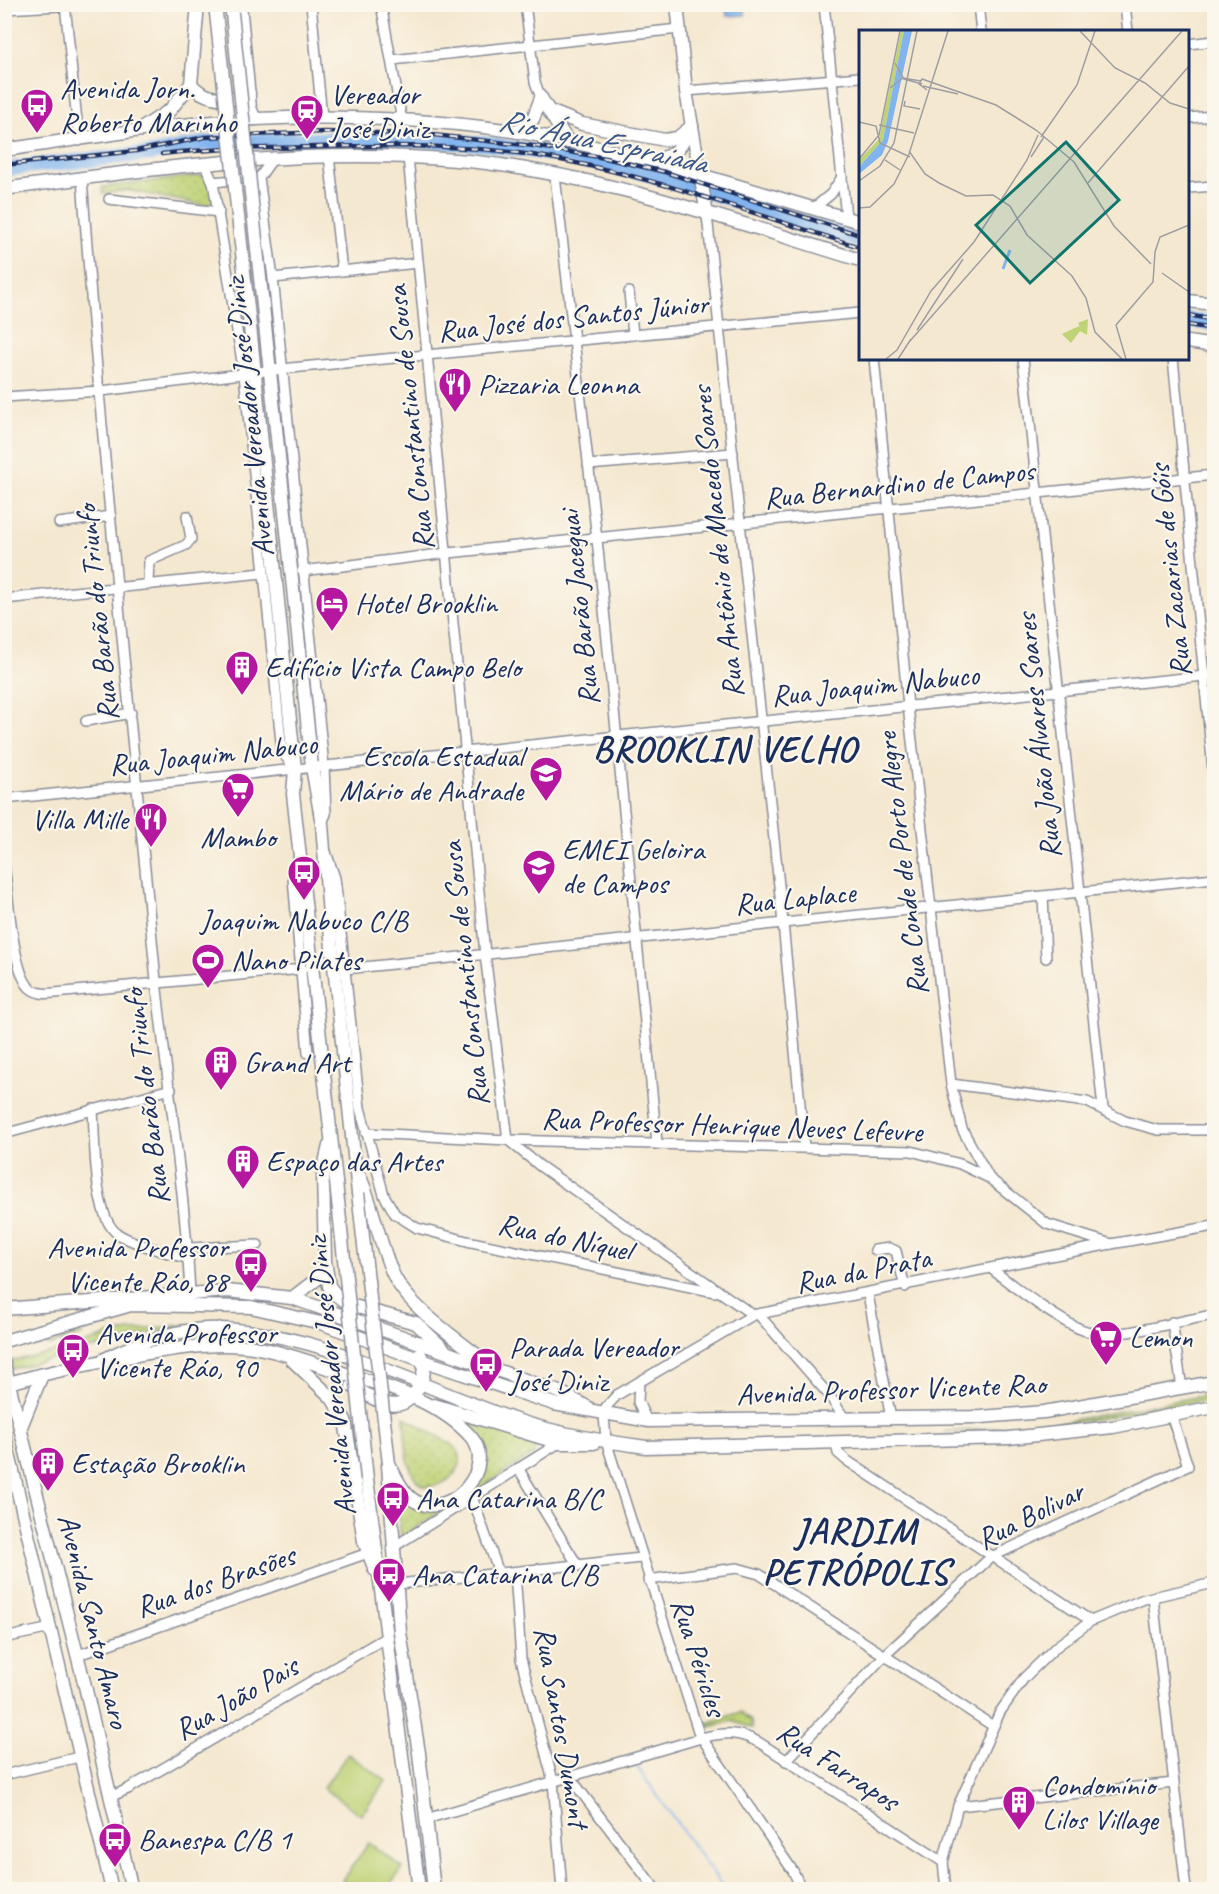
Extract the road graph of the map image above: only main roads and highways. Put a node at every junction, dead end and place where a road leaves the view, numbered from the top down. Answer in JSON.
{"nodes":[{"id":1,"x":198,"y":4,"type":"edge"},
{"id":2,"x":215,"y":4,"type":"edge"},
{"id":3,"x":231,"y":4,"type":"edge"},
{"id":4,"x":240,"y":4,"type":"edge"},
{"id":5,"x":677,"y":4,"type":"edge"},
{"id":6,"x":191,"y":84,"type":"junction"},
{"id":7,"x":249,"y":93,"type":"junction"},
{"id":8,"x":552,"y":112,"type":"junction"},
{"id":9,"x":255,"y":119,"type":"junction"},
{"id":10,"x":692,"y":127,"type":"junction"},
{"id":11,"x":136,"y":132,"type":"junction"},
{"id":12,"x":518,"y":132,"type":"junction"},
{"id":13,"x":568,"y":142,"type":"junction"},
{"id":14,"x":4,"y":150,"type":"edge"},
{"id":15,"x":655,"y":162,"type":"junction"},
{"id":16,"x":700,"y":178,"type":"junction"},
{"id":17,"x":4,"y":189,"type":"edge"},
{"id":18,"x":706,"y":209,"type":"junction"},
{"id":19,"x":859,"y":221,"type":"edge"},
{"id":20,"x":859,"y":262,"type":"edge"},
{"id":21,"x":1189,"y":301,"type":"edge"},
{"id":22,"x":1215,"y":304,"type":"edge"},
{"id":23,"x":1189,"y":342,"type":"edge"},
{"id":24,"x":1215,"y":346,"type":"edge"},
{"id":25,"x":331,"y":1139,"type":"junction"},
{"id":26,"x":357,"y":1171,"type":"junction"},
{"id":27,"x":325,"y":1261,"type":"junction"},
{"id":28,"x":186,"y":1294,"type":"junction"},
{"id":29,"x":292,"y":1298,"type":"junction"},
{"id":30,"x":131,"y":1305,"type":"junction"},
{"id":31,"x":56,"y":1307,"type":"junction"},
{"id":32,"x":4,"y":1309,"type":"edge"},
{"id":33,"x":102,"y":1312,"type":"junction"},
{"id":34,"x":406,"y":1337,"type":"junction"},
{"id":35,"x":4,"y":1341,"type":"edge"},
{"id":36,"x":447,"y":1352,"type":"junction"},
{"id":37,"x":288,"y":1357,"type":"junction"},
{"id":38,"x":102,"y":1360,"type":"junction"},
{"id":39,"x":424,"y":1361,"type":"junction"},
{"id":40,"x":4,"y":1364,"type":"edge"},
{"id":41,"x":453,"y":1370,"type":"junction"},
{"id":42,"x":496,"y":1370,"type":"junction"},
{"id":43,"x":42,"y":1375,"type":"junction"},
{"id":44,"x":422,"y":1382,"type":"junction"},
{"id":45,"x":1215,"y":1382,"type":"edge"},
{"id":46,"x":7,"y":1384,"type":"edge"},
{"id":47,"x":450,"y":1394,"type":"junction"},
{"id":48,"x":419,"y":1400,"type":"junction"},
{"id":49,"x":1215,"y":1407,"type":"edge"},
{"id":50,"x":604,"y":1415,"type":"junction"},
{"id":51,"x":20,"y":1430,"type":"junction"},
{"id":52,"x":4,"y":1433,"type":"edge"},
{"id":53,"x":606,"y":1441,"type":"junction"},
{"id":54,"x":388,"y":1464,"type":"junction"},
{"id":55,"x":382,"y":1586,"type":"junction"},
{"id":56,"x":112,"y":1890,"type":"edge"},
{"id":57,"x":132,"y":1890,"type":"edge"},
{"id":58,"x":419,"y":1890,"type":"edge"},
{"id":59,"x":434,"y":1890,"type":"edge"}],
"edges":[{"from":1,"to":6,"type":"main road"},
{"from":2,"to":25,"type":"main road","name":"Avenida Vereador José Diniz","bridge":true},
{"from":3,"to":26,"type":"main road","name":"Avenida Vereador José Diniz","bridge":true},
{"from":4,"to":7,"type":"main road"},
{"from":5,"to":10,"type":"main road","name":"Rua Antônio de Macedo Soares"},
{"from":6,"to":7,"type":"main road"},
{"from":6,"to":11,"type":"main road"},
{"from":7,"to":9,"type":"main road"},
{"from":8,"to":10,"type":"main road"},
{"from":8,"to":12,"type":"main road"},
{"from":8,"to":13,"type":"main road"},
{"from":9,"to":11,"type":"main road"},
{"from":9,"to":12,"type":"main road"},
{"from":10,"to":15,"type":"main road"},
{"from":10,"to":16,"type":"main road","name":"Rua Antônio de Macedo Soares"},
{"from":11,"to":14,"type":"main road"},
{"from":12,"to":13,"type":"main road"},
{"from":13,"to":15,"type":"main road"},
{"from":15,"to":16,"type":"main road"},
{"from":16,"to":18,"type":"main road","name":"Rua Antônio de Macedo Soares"},
{"from":16,"to":19,"type":"main road"},
{"from":17,"to":18,"type":"main road"},
{"from":18,"to":20,"type":"main road"},
{"from":21,"to":22,"type":"main road"},
{"from":23,"to":24,"type":"main road"},
{"from":25,"to":27,"type":"main road"},
{"from":25,"to":55,"type":"main road","name":"Avenida Vereador José Diniz","bridge":true},
{"from":26,"to":42,"type":"main road"},
{"from":26,"to":54,"type":"main road","name":"Avenida Vereador José Diniz","bridge":true},
{"from":27,"to":29,"type":"main road"},
{"from":27,"to":36,"type":"main road"},
{"from":28,"to":29,"type":"main road","name":"Avenida Professor Vicente Rao"},
{"from":28,"to":30,"type":"main road"},
{"from":28,"to":31,"type":"main road"},
{"from":29,"to":34,"type":"main road","name":"Avenida Professor Vicente Rao"},
{"from":30,"to":33,"type":"main road","name":"Avenida Professor Vicente Rao"},
{"from":30,"to":39,"type":"main road","name":"Avenida Professor Vicente Rao"},
{"from":31,"to":32,"type":"main road"},
{"from":31,"to":33,"type":"main road"},
{"from":33,"to":35,"type":"main road","name":"Avenida Professor Vicente Rao"},
{"from":34,"to":36,"type":"main road","name":"Avenida Professor Vicente Rao"},
{"from":34,"to":39,"type":"main road"},
{"from":36,"to":41,"type":"main road"},
{"from":36,"to":42,"type":"main road","name":"Avenida Professor Vicente Rao"},
{"from":37,"to":38,"type":"main road","name":"Avenida Professor Vicente Rao"},
{"from":37,"to":48,"type":"main road","name":"Avenida Professor Vicente Rao"},
{"from":37,"to":55,"type":"main road"},
{"from":38,"to":43,"type":"main road","name":"Avenida Professor Vicente Rao"},
{"from":38,"to":44,"type":"main road","name":"Avenida Professor Vicente Rao"},
{"from":39,"to":41,"type":"main road","name":"Avenida Professor Vicente Rao"},
{"from":39,"to":44,"type":"main road"},
{"from":40,"to":46,"type":"main road","name":"Avenida Santo Amaro"},
{"from":41,"to":47,"type":"main road"},
{"from":41,"to":50,"type":"main road","name":"Avenida Professor Vicente Rao"},
{"from":42,"to":50,"type":"main road","name":"Avenida Professor Vicente Rao"},
{"from":43,"to":46,"type":"main road","name":"Avenida Professor Vicente Rao"},
{"from":43,"to":51,"type":"main road"},
{"from":44,"to":47,"type":"main road","name":"Avenida Professor Vicente Rao"},
{"from":44,"to":48,"type":"main road"},
{"from":45,"to":50,"type":"main road","name":"Avenida Professor Vicente Rao"},
{"from":46,"to":51,"type":"main road","name":"Avenida Santo Amaro"},
{"from":47,"to":53,"type":"main road","name":"Avenida Professor Vicente Rao"},
{"from":48,"to":53,"type":"main road","name":"Avenida Professor Vicente Rao"},
{"from":48,"to":54,"type":"main road"},
{"from":49,"to":53,"type":"main road","name":"Avenida Professor Vicente Rao"},
{"from":51,"to":57,"type":"main road","name":"Avenida Santo Amaro"},
{"from":52,"to":56,"type":"main road","name":"Avenida Santo Amaro"},
{"from":54,"to":59,"type":"main road","name":"Avenida Vereador José Diniz"},
{"from":55,"to":58,"type":"main road","name":"Avenida Vereador José Diniz"}]}
